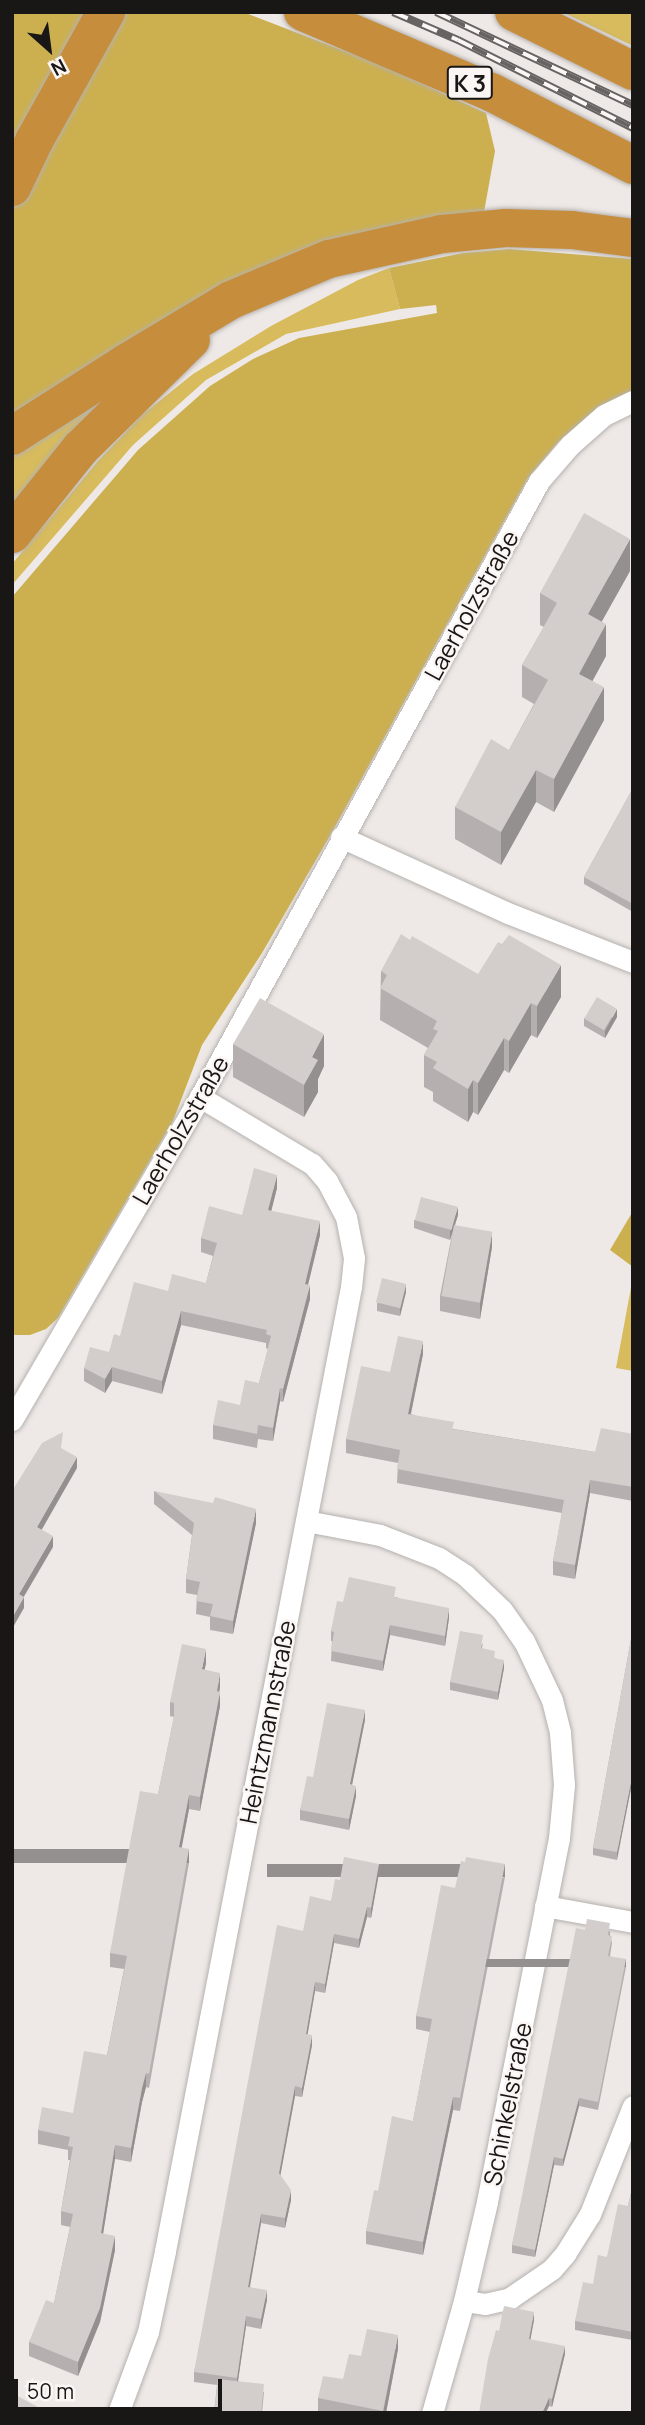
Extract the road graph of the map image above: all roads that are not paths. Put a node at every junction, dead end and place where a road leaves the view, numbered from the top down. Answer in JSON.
{"nodes":[{"id":1,"x":106,"y":12,"type":"edge"},
{"id":2,"x":303,"y":12,"type":"edge"},
{"id":3,"x":514,"y":12,"type":"edge"},
{"id":4,"x":633,"y":71,"type":"edge"},
{"id":5,"x":633,"y":165,"type":"edge"},
{"id":6,"x":12,"y":187,"type":"edge"},
{"id":7,"x":633,"y":238,"type":"edge"},
{"id":8,"x":231,"y":300,"type":"junction"},
{"id":9,"x":633,"y":401,"type":"edge"},
{"id":10,"x":12,"y":436,"type":"edge"},
{"id":11,"x":12,"y":534,"type":"edge"},
{"id":12,"x":341,"y":837,"type":"junction"},
{"id":13,"x":633,"y":962,"type":"edge"},
{"id":14,"x":200,"y":1097,"type":"junction"},
{"id":15,"x":16,"y":1406,"type":"edge"},
{"id":16,"x":306,"y":1521,"type":"junction"},
{"id":17,"x":545,"y":1906,"type":"junction"},
{"id":18,"x":633,"y":1922,"type":"edge"},
{"id":19,"x":633,"y":2106,"type":"edge"},
{"id":20,"x":464,"y":2301,"type":"junction"},
{"id":21,"x":118,"y":2413,"type":"edge"},
{"id":22,"x":432,"y":2413,"type":"edge"}],
"edges":[{"from":1,"to":6,"type":"highway"},
{"from":2,"to":5,"type":"highway","number":"K 3"},
{"from":3,"to":4,"type":"highway"},
{"from":7,"to":8,"type":"highway"},
{"from":8,"to":10,"type":"highway"},
{"from":8,"to":11,"type":"highway"},
{"from":9,"to":12,"type":"street","name":"Laerholzstraße"},
{"from":12,"to":13,"type":"street"},
{"from":12,"to":14,"type":"street","name":"Laerholzstraße"},
{"from":14,"to":15,"type":"street","name":"Laerholzstraße"},
{"from":14,"to":16,"type":"street","name":"Heintzmannstraße"},
{"from":16,"to":17,"type":"street","name":"Schinkelstraße"},
{"from":16,"to":21,"type":"street","name":"Heintzmannstraße"},
{"from":17,"to":18,"type":"street"},
{"from":17,"to":20,"type":"street","name":"Schinkelstraße"},
{"from":19,"to":20,"type":"street"},
{"from":20,"to":22,"type":"street","name":"Schinkelstraße"}]}
